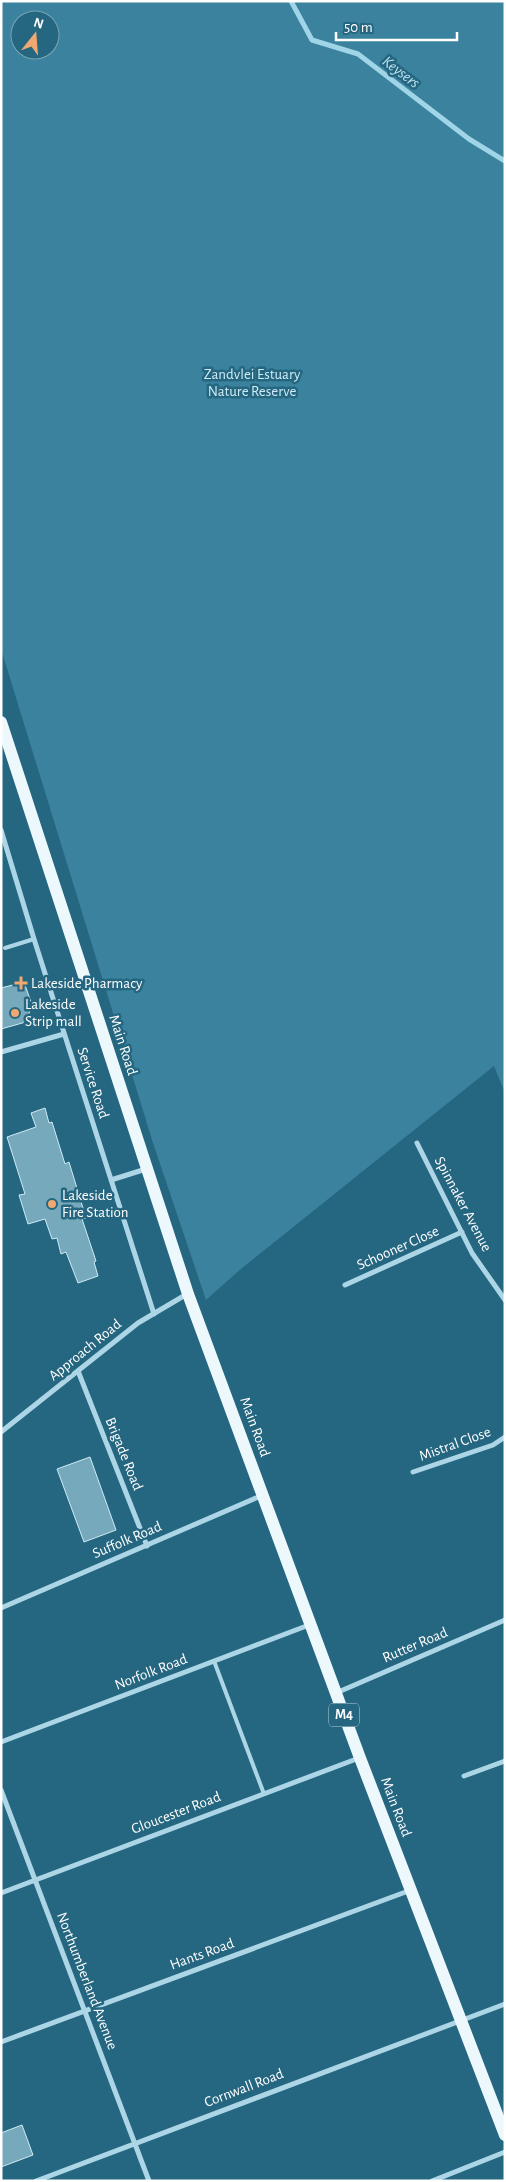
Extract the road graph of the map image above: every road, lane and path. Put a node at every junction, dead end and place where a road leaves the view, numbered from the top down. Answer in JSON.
{"nodes":[{"id":1,"x":1,"y":722,"type":"edge"},
{"id":2,"x":1,"y":830,"type":"edge"},
{"id":3,"x":34,"y":939,"type":"junction"},
{"id":4,"x":4,"y":948,"type":"dead end"},
{"id":5,"x":64,"y":1034,"type":"junction"},
{"id":6,"x":1,"y":1052,"type":"edge"},
{"id":7,"x":417,"y":1143,"type":"dead end"},
{"id":8,"x":146,"y":1169,"type":"junction"},
{"id":9,"x":111,"y":1180,"type":"junction"},
{"id":10,"x":462,"y":1232,"type":"junction"},
{"id":11,"x":345,"y":1285,"type":"dead end"},
{"id":12,"x":188,"y":1294,"type":"junction"},
{"id":13,"x":505,"y":1300,"type":"edge"},
{"id":14,"x":154,"y":1314,"type":"junction"},
{"id":15,"x":78,"y":1371,"type":"junction"},
{"id":16,"x":2,"y":1430,"type":"edge"},
{"id":17,"x":505,"y":1437,"type":"edge"},
{"id":18,"x":413,"y":1472,"type":"dead end"},
{"id":19,"x":263,"y":1495,"type":"junction"},
{"id":20,"x":147,"y":1546,"type":"junction"},
{"id":21,"x":1,"y":1608,"type":"edge"},
{"id":22,"x":505,"y":1620,"type":"edge"},
{"id":23,"x":310,"y":1625,"type":"junction"},
{"id":24,"x":214,"y":1661,"type":"junction"},
{"id":25,"x":336,"y":1693,"type":"junction"},
{"id":26,"x":1,"y":1742,"type":"edge"},
{"id":27,"x":360,"y":1758,"type":"junction"},
{"id":28,"x":505,"y":1761,"type":"edge"},
{"id":29,"x":464,"y":1776,"type":"dead end"},
{"id":30,"x":1,"y":1790,"type":"edge"},
{"id":31,"x":264,"y":1794,"type":"junction"},
{"id":32,"x":35,"y":1880,"type":"junction"},
{"id":33,"x":411,"y":1890,"type":"junction"},
{"id":34,"x":1,"y":1893,"type":"edge"},
{"id":35,"x":505,"y":2004,"type":"edge"},
{"id":36,"x":85,"y":2010,"type":"junction"},
{"id":37,"x":461,"y":2020,"type":"junction"},
{"id":38,"x":1,"y":2042,"type":"edge"},
{"id":39,"x":505,"y":2135,"type":"edge"},
{"id":40,"x":134,"y":2143,"type":"junction"},
{"id":41,"x":505,"y":2152,"type":"edge"},
{"id":42,"x":36,"y":2181,"type":"edge"},
{"id":43,"x":149,"y":2181,"type":"edge"},
{"id":44,"x":432,"y":2181,"type":"edge"}],
"edges":[{"from":1,"to":8,"type":"main road","name":"Main Road","number":"M4"},
{"from":2,"to":3,"type":"street","name":"Service Road"},
{"from":3,"to":4,"type":"lane"},
{"from":3,"to":5,"type":"street","name":"Service Road"},
{"from":5,"to":6,"type":"street"},
{"from":5,"to":9,"type":"street","name":"Service Road"},
{"from":7,"to":10,"type":"street","name":"Spinnaker Avenue"},
{"from":8,"to":9,"type":"street"},
{"from":8,"to":12,"type":"main road","name":"Main Road","number":"M4"},
{"from":9,"to":14,"type":"street","name":"Service Road"},
{"from":10,"to":11,"type":"street","name":"Schooner Close"},
{"from":10,"to":13,"type":"street","name":"Spinnaker Avenue"},
{"from":12,"to":14,"type":"street","name":"Approach Road"},
{"from":12,"to":19,"type":"main road","name":"Main Road","number":"M4"},
{"from":14,"to":15,"type":"street","name":"Approach Road"},
{"from":15,"to":16,"type":"street","name":"Approach Road"},
{"from":15,"to":20,"type":"street","name":"Brigade Road"},
{"from":17,"to":18,"type":"street","name":"Mistral Close"},
{"from":19,"to":20,"type":"street","name":"Suffolk Road"},
{"from":19,"to":23,"type":"main road","name":"Main Road","number":"M4"},
{"from":20,"to":21,"type":"street","name":"Suffolk Road"},
{"from":22,"to":25,"type":"street","name":"Rutter Road"},
{"from":23,"to":24,"type":"street","name":"Norfolk Road"},
{"from":23,"to":25,"type":"main road","name":"Main Road","number":"M4"},
{"from":24,"to":26,"type":"street","name":"Norfolk Road"},
{"from":24,"to":31,"type":"lane"},
{"from":25,"to":27,"type":"main road","name":"Main Road","number":"M4"},
{"from":27,"to":31,"type":"street","name":"Gloucester Road"},
{"from":27,"to":33,"type":"main road","name":"Main Road","number":"M4"},
{"from":28,"to":29,"type":"street"},
{"from":30,"to":32,"type":"street","name":"Northumberland Avenue"},
{"from":31,"to":32,"type":"street","name":"Gloucester Road"},
{"from":32,"to":34,"type":"street","name":"Gloucester Road"},
{"from":32,"to":36,"type":"street","name":"Northumberland Avenue"},
{"from":33,"to":36,"type":"street","name":"Hants Road"},
{"from":33,"to":37,"type":"main road","name":"Main Road","number":"M4"},
{"from":35,"to":37,"type":"street","name":"Cornwall Road"},
{"from":36,"to":38,"type":"street","name":"Hants Road"},
{"from":36,"to":40,"type":"street","name":"Northumberland Avenue"},
{"from":37,"to":39,"type":"main road","name":"Main Road","number":"M4"},
{"from":37,"to":40,"type":"street","name":"Cornwall Road"},
{"from":40,"to":42,"type":"street","name":"Cornwall Road"},
{"from":40,"to":43,"type":"street","name":"Northumberland Avenue"},
{"from":41,"to":44,"type":"street"}]}
